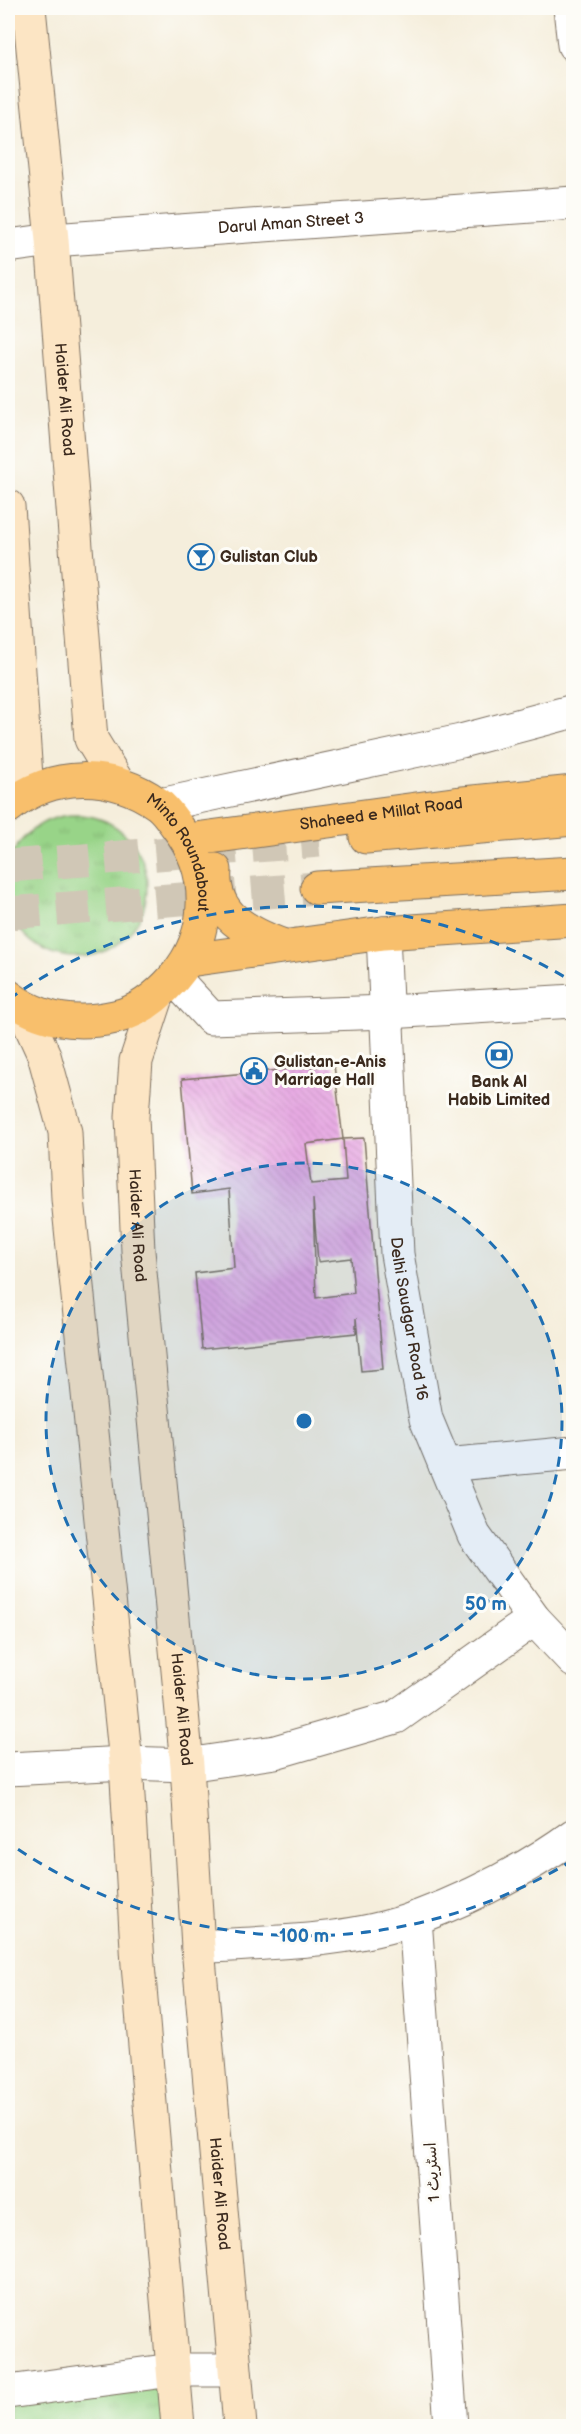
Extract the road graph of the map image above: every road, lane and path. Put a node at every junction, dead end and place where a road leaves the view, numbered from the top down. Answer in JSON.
{"nodes":[{"id":1,"x":29,"y":8,"type":"edge"},
{"id":2,"x":570,"y":8,"type":"edge"},
{"id":3,"x":573,"y":45,"type":"edge"},
{"id":4,"x":573,"y":203,"type":"edge"},
{"id":5,"x":52,"y":240,"type":"junction"},
{"id":6,"x":8,"y":246,"type":"edge"},
{"id":7,"x":8,"y":506,"type":"edge"},
{"id":8,"x":573,"y":711,"type":"edge"},
{"id":9,"x":118,"y":783,"type":"junction"},
{"id":10,"x":573,"y":792,"type":"edge"},
{"id":11,"x":17,"y":800,"type":"edge"},
{"id":12,"x":160,"y":805,"type":"junction"},
{"id":13,"x":573,"y":819,"type":"edge"},
{"id":14,"x":237,"y":833,"type":"junction"},
{"id":15,"x":188,"y":840,"type":"junction"},
{"id":16,"x":319,"y":841,"type":"tunnel mouth"},
{"id":17,"x":573,"y":873,"type":"edge"},
{"id":18,"x":317,"y":888,"type":"tunnel mouth"},
{"id":19,"x":573,"y":920,"type":"edge"},
{"id":20,"x":383,"y":933,"type":"junction"},
{"id":21,"x":286,"y":947,"type":"junction"},
{"id":22,"x":173,"y":978,"type":"junction"},
{"id":23,"x":573,"y":1000,"type":"edge"},
{"id":24,"x":12,"y":1005,"type":"edge"},
{"id":25,"x":388,"y":1012,"type":"junction"},
{"id":26,"x":573,"y":1453,"type":"edge"},
{"id":27,"x":445,"y":1465,"type":"junction"},
{"id":28,"x":534,"y":1619,"type":"junction"},
{"id":29,"x":573,"y":1661,"type":"edge"},
{"id":30,"x":126,"y":1763,"type":"junction"},
{"id":31,"x":188,"y":1765,"type":"junction"},
{"id":32,"x":8,"y":1769,"type":"edge"},
{"id":33,"x":573,"y":1834,"type":"edge"},
{"id":34,"x":415,"y":1918,"type":"junction"},
{"id":35,"x":198,"y":1947,"type":"junction"},
{"id":36,"x":172,"y":2370,"type":"junction"},
{"id":37,"x":234,"y":2370,"type":"junction"},
{"id":38,"x":8,"y":2392,"type":"edge"},
{"id":39,"x":178,"y":2427,"type":"edge"},
{"id":40,"x":240,"y":2427,"type":"edge"},
{"id":41,"x":451,"y":2427,"type":"edge"}],
"edges":[{"from":1,"to":5,"type":"main road","name":"Haider Ali Road"},
{"from":2,"to":3,"type":"street"},
{"from":4,"to":5,"type":"street","name":"Darul Aman Street 3"},
{"from":5,"to":6,"type":"street","name":"Darul Aman Street 3"},
{"from":5,"to":9,"type":"main road","name":"Haider Ali Road"},
{"from":7,"to":11,"type":"main road"},
{"from":8,"to":12,"type":"street"},
{"from":9,"to":11,"type":"main road","name":"Minto Roundabout"},
{"from":9,"to":12,"type":"main road","name":"Minto Roundabout"},
{"from":10,"to":14,"type":"main road","name":"Shaheed e Millat Road"},
{"from":12,"to":15,"type":"main road","name":"Minto Roundabout"},
{"from":13,"to":16,"type":"main road","name":"Shaheed e Millat Road"},
{"from":14,"to":15,"type":"main road","name":"Shaheed e Millat Road"},
{"from":14,"to":21,"type":"main road"},
{"from":15,"to":22,"type":"main road","name":"Minto Roundabout"},
{"from":17,"to":18,"type":"main road"},
{"from":19,"to":20,"type":"main road"},
{"from":20,"to":21,"type":"main road"},
{"from":20,"to":25,"type":"street","name":"Delhi Saudgar Road 16"},
{"from":21,"to":22,"type":"main road"},
{"from":22,"to":24,"type":"main road"},
{"from":22,"to":25,"type":"street"},
{"from":22,"to":31,"type":"main road","name":"Haider Ali Road"},
{"from":23,"to":25,"type":"street"},
{"from":24,"to":30,"type":"main road"},
{"from":25,"to":27,"type":"street","name":"Delhi Saudgar Road 16"},
{"from":26,"to":27,"type":"street"},
{"from":27,"to":28,"type":"street","name":"Delhi Saudgar Road 16"},
{"from":28,"to":29,"type":"street","name":"Delhi Saudgar Road 16"},
{"from":28,"to":31,"type":"street"},
{"from":30,"to":31,"type":"street"},
{"from":30,"to":32,"type":"street"},
{"from":30,"to":36,"type":"main road"},
{"from":31,"to":35,"type":"main road","name":"Haider Ali Road"},
{"from":33,"to":34,"type":"street"},
{"from":34,"to":35,"type":"street"},
{"from":34,"to":41,"type":"street","name":"اسٹریٹ 1"},
{"from":35,"to":37,"type":"main road","name":"Haider Ali Road"},
{"from":36,"to":37,"type":"street"},
{"from":36,"to":38,"type":"street"},
{"from":36,"to":39,"type":"main road"},
{"from":37,"to":40,"type":"main road","name":"Haider Ali Road"}]}
